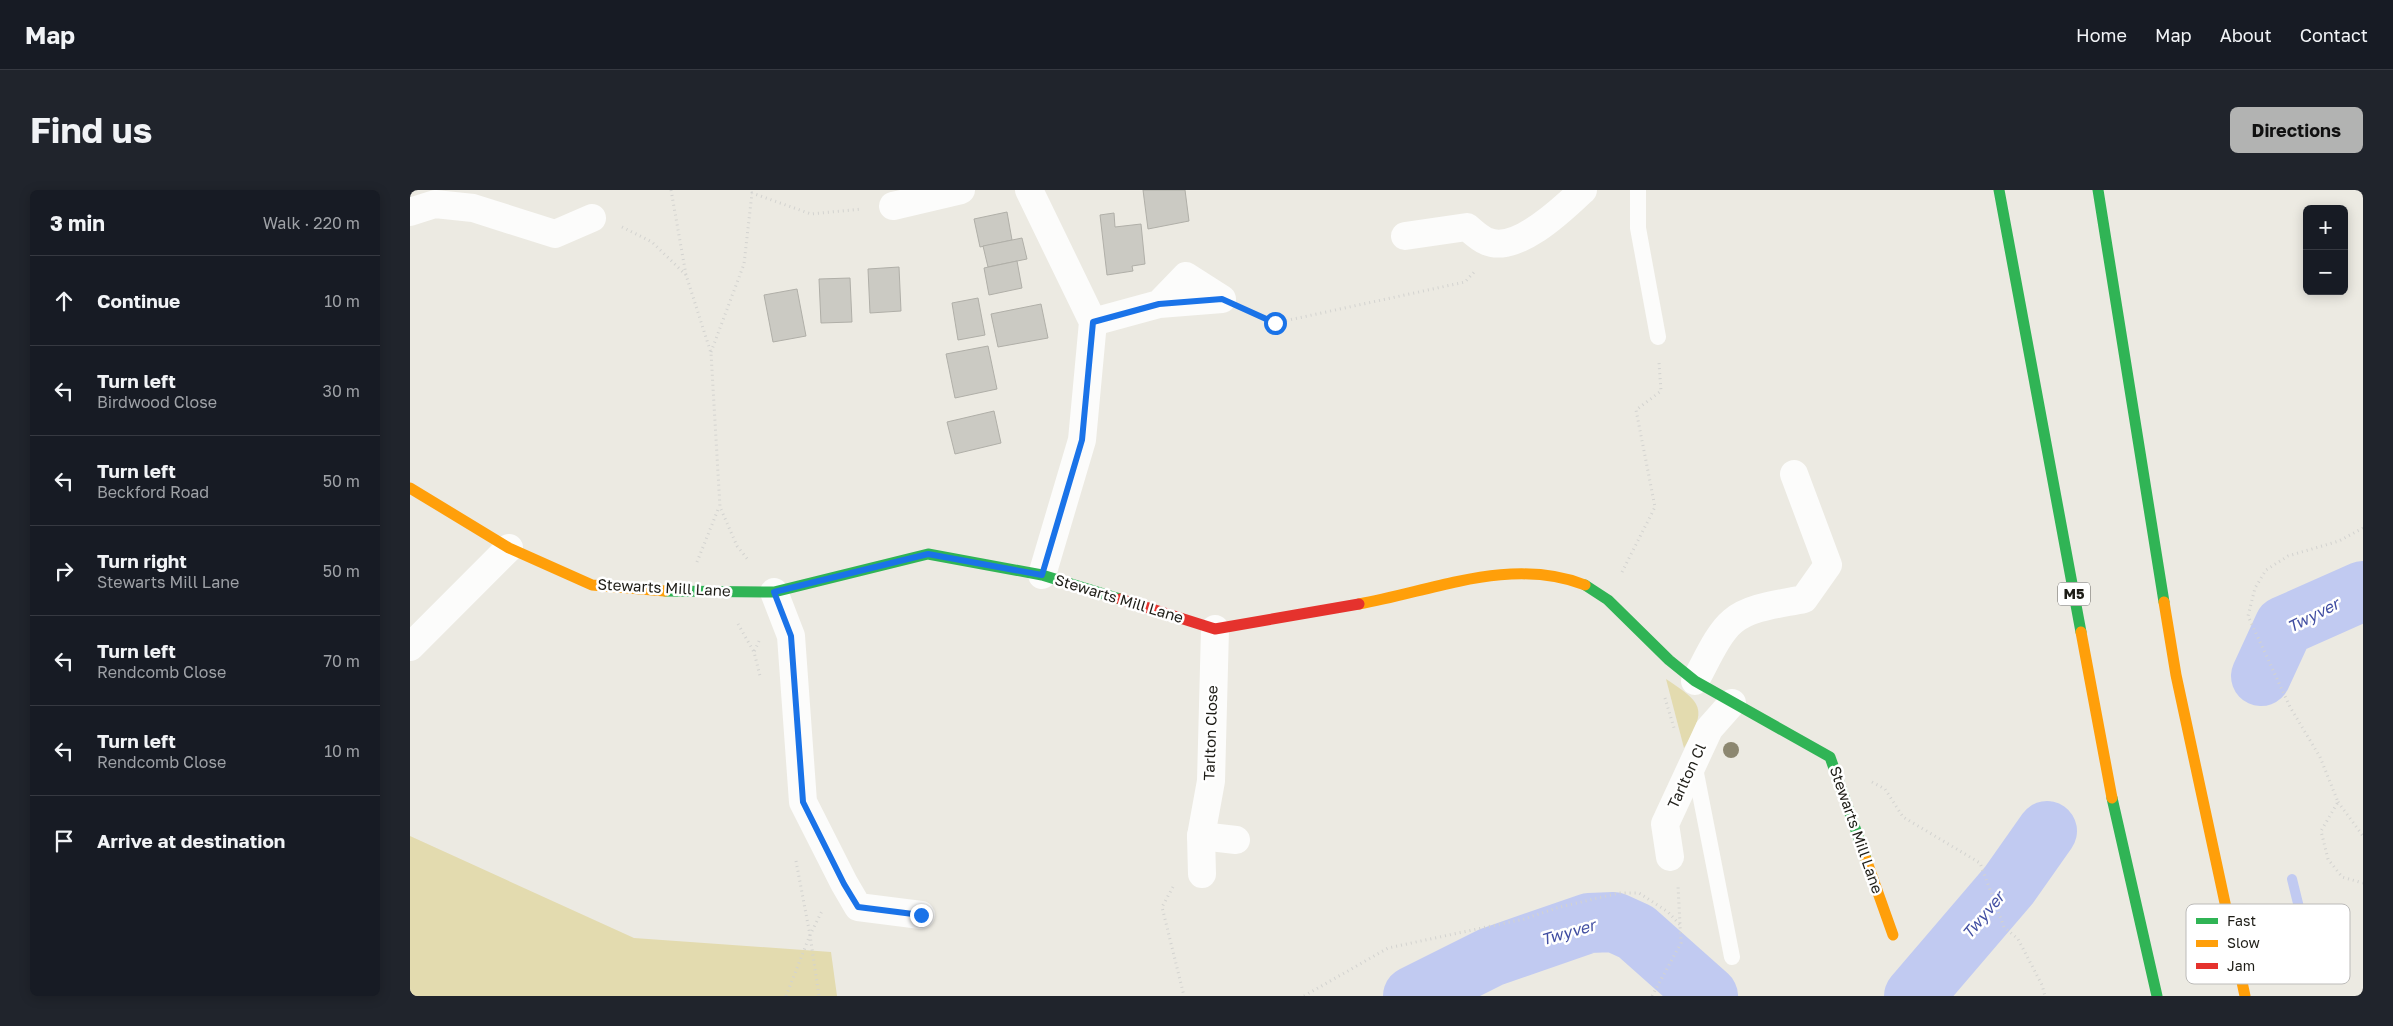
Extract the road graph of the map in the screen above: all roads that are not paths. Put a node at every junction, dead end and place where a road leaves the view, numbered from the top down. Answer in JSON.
{"nodes":[{"id":1,"x":961,"y":190,"type":"edge"},
{"id":2,"x":1028,"y":190,"type":"edge"},
{"id":3,"x":1583,"y":190,"type":"edge"},
{"id":4,"x":1638,"y":190,"type":"edge"},
{"id":5,"x":1999,"y":190,"type":"edge"},
{"id":6,"x":2098,"y":190,"type":"edge"},
{"id":7,"x":893,"y":206,"type":"road end"},
{"id":8,"x":410,"y":212,"type":"edge"},
{"id":9,"x":592,"y":218,"type":"road end"},
{"id":10,"x":1405,"y":236,"type":"dead end"},
{"id":11,"x":1222,"y":299,"type":"road end"},
{"id":12,"x":1093,"y":322,"type":"junction"},
{"id":13,"x":1658,"y":337,"type":"road end"},
{"id":14,"x":1794,"y":474,"type":"dead end"},
{"id":15,"x":410,"y":488,"type":"edge"},
{"id":16,"x":509,"y":548,"type":"junction"},
{"id":17,"x":1042,"y":575,"type":"junction"},
{"id":18,"x":774,"y":592,"type":"junction"},
{"id":19,"x":1215,"y":628,"type":"junction"},
{"id":20,"x":410,"y":647,"type":"edge"},
{"id":21,"x":1695,"y":682,"type":"junction"},
{"id":22,"x":1732,"y":703,"type":"junction"},
{"id":23,"x":1693,"y":761,"type":"junction"},
{"id":24,"x":1201,"y":836,"type":"junction"},
{"id":25,"x":1236,"y":840,"type":"dead end"},
{"id":26,"x":1670,"y":857,"type":"dead end"},
{"id":27,"x":1202,"y":874,"type":"dead end"},
{"id":28,"x":2225,"y":904,"type":"edge"},
{"id":29,"x":921,"y":915,"type":"dead end"},
{"id":30,"x":1893,"y":935,"type":"dead end"},
{"id":31,"x":1732,"y":957,"type":"dead end"},
{"id":32,"x":2157,"y":996,"type":"edge"}],
"edges":[{"from":1,"to":7,"type":"street"},
{"from":2,"to":12,"type":"street"},
{"from":3,"to":10,"type":"street"},
{"from":4,"to":13,"type":"lane"},
{"from":5,"to":32,"type":"main road","number":"M5"},
{"from":6,"to":28,"type":"main road"},
{"from":8,"to":9,"type":"street"},
{"from":11,"to":12,"type":"street"},
{"from":12,"to":17,"type":"street"},
{"from":14,"to":21,"type":"street"},
{"from":15,"to":16,"type":"main road","name":"Stewarts Mill Lane"},
{"from":16,"to":18,"type":"main road","name":"Stewarts Mill Lane"},
{"from":16,"to":20,"type":"street"},
{"from":17,"to":18,"type":"main road","name":"Stewarts Mill Lane"},
{"from":17,"to":19,"type":"main road","name":"Stewarts Mill Lane"},
{"from":18,"to":29,"type":"street"},
{"from":19,"to":21,"type":"main road","name":"Stewarts Mill Lane"},
{"from":19,"to":24,"type":"street","name":"Tarlton Close"},
{"from":21,"to":22,"type":"main road","name":"Stewarts Mill Lane"},
{"from":22,"to":23,"type":"street","name":"Tarlton Cl"},
{"from":22,"to":30,"type":"main road","name":"Stewarts Mill Lane"},
{"from":23,"to":26,"type":"street","name":"Tarlton Cl"},
{"from":23,"to":31,"type":"lane"},
{"from":24,"to":25,"type":"street"},
{"from":24,"to":27,"type":"street","name":"Tarlton Close"}]}
